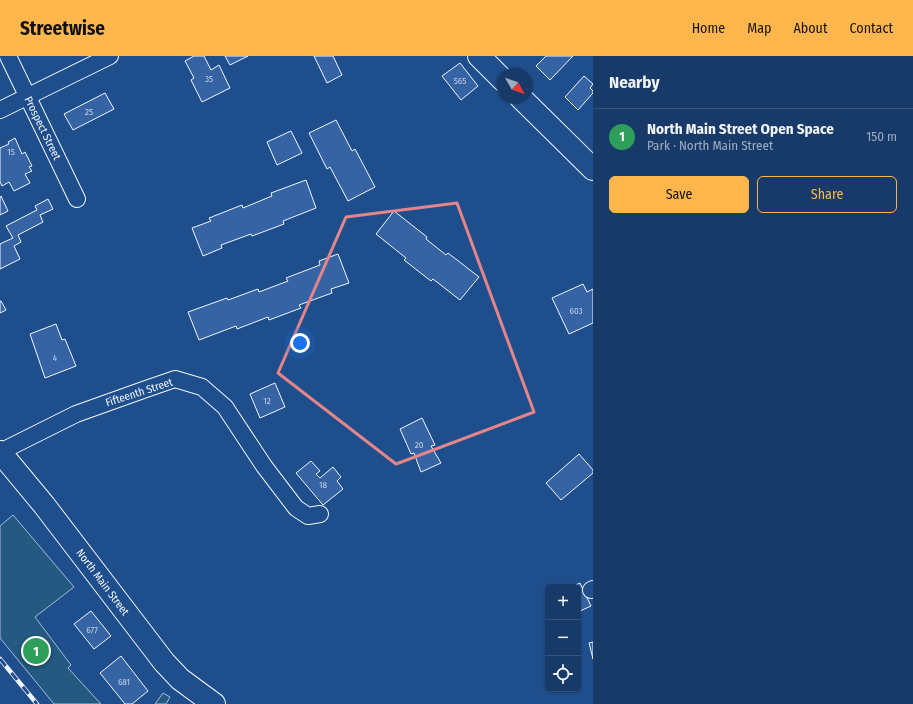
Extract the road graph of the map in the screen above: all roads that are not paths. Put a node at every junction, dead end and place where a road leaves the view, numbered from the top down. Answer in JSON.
{"nodes":[{"id":1,"x":8,"y":56,"type":"edge"},
{"id":2,"x":110,"y":56,"type":"edge"},
{"id":3,"x":479,"y":56,"type":"edge"},
{"id":4,"x":497,"y":74,"type":"edge"},
{"id":5,"x":28,"y":96,"type":"junction"},
{"id":6,"x":528,"y":104,"type":"edge"},
{"id":7,"x":0,"y":110,"type":"edge"},
{"id":8,"x":593,"y":169,"type":"edge"},
{"id":9,"x":77,"y":199,"type":"dead end"},
{"id":10,"x":0,"y":452,"type":"edge"},
{"id":11,"x":320,"y":514,"type":"dead end"},
{"id":12,"x":214,"y":704,"type":"edge"}],
"edges":[{"from":1,"to":5,"type":"street","name":"Prospect Street"},
{"from":2,"to":5,"type":"street"},
{"from":3,"to":4,"type":"main road"},
{"from":5,"to":7,"type":"street"},
{"from":5,"to":9,"type":"street","name":"Prospect Street"},
{"from":6,"to":8,"type":"main road"},
{"from":10,"to":11,"type":"street","name":"Fifteenth Street"},
{"from":10,"to":12,"type":"main road","name":"North Main Street"}]}
